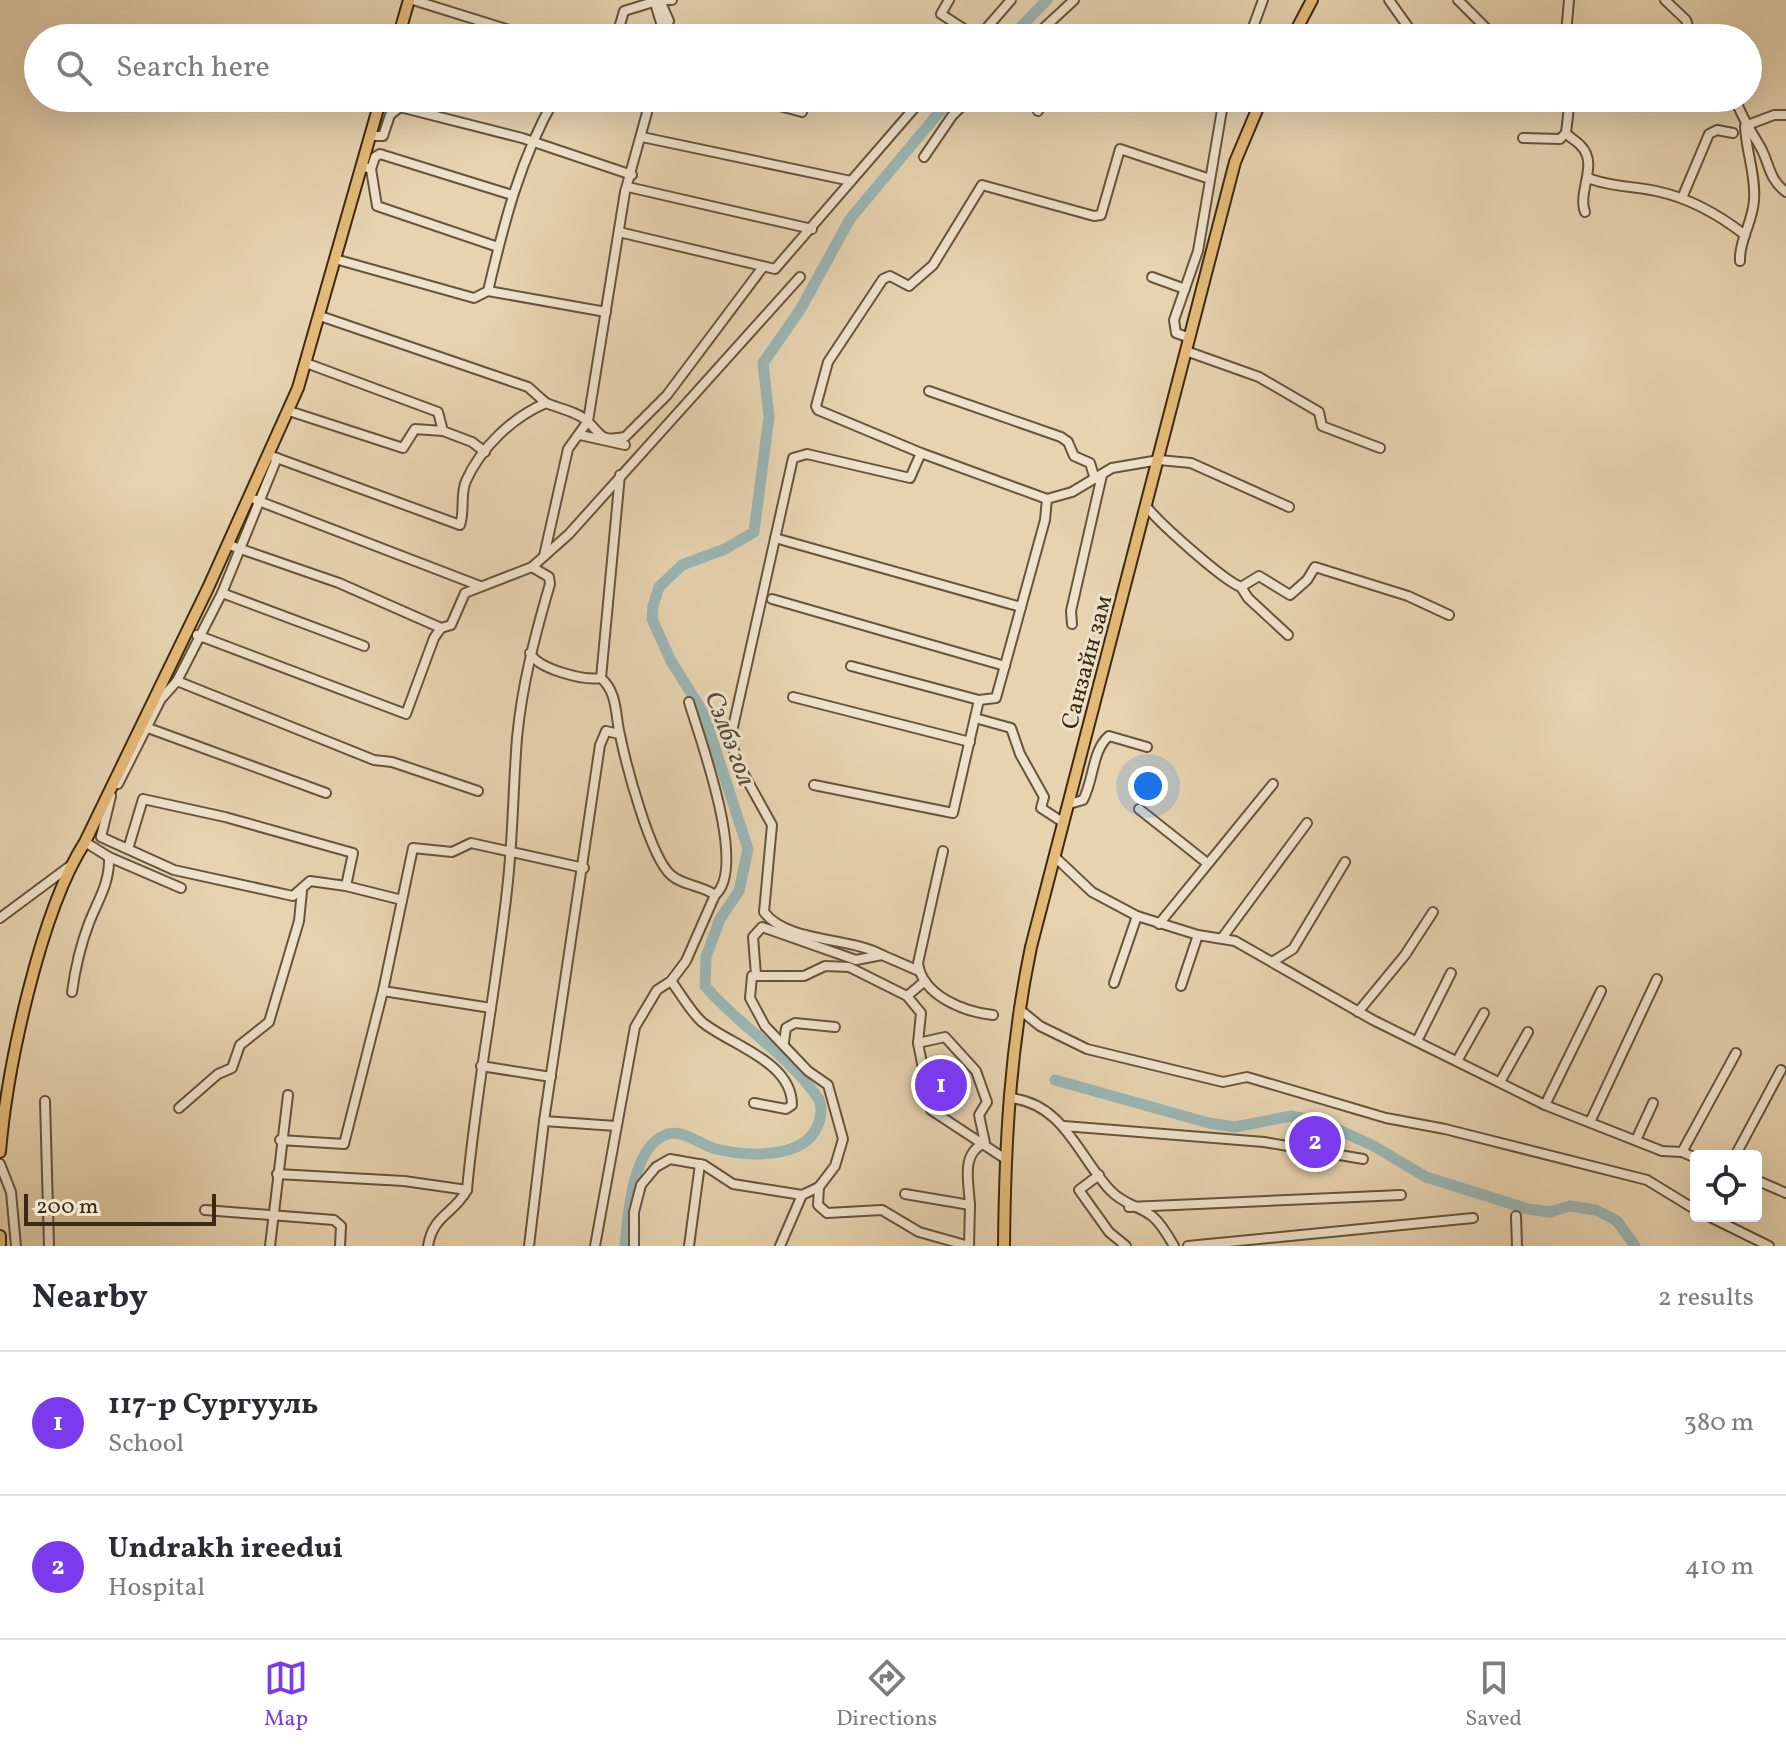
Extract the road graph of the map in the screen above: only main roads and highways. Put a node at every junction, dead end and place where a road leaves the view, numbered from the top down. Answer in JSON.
{"nodes":[{"id":1,"x":411,"y":0,"type":"edge"},
{"id":2,"x":1312,"y":0,"type":"edge"},
{"id":3,"x":403,"y":24,"type":"edge"},
{"id":4,"x":1299,"y":24,"type":"edge"},
{"id":5,"x":377,"y":112,"type":"edge"},
{"id":6,"x":1256,"y":112,"type":"edge"},
{"id":7,"x":0,"y":1152,"type":"edge"},
{"id":8,"x":0,"y":1236,"type":"edge"},
{"id":9,"x":0,"y":1246,"type":"edge"},
{"id":10,"x":1004,"y":1246,"type":"edge"}],
"edges":[{"from":1,"to":3,"type":"main road"},
{"from":2,"to":4,"type":"main road"},
{"from":5,"to":7,"type":"main road"},
{"from":6,"to":10,"type":"main road","name":"Санзайн зам"},
{"from":8,"to":9,"type":"main road"}]}
